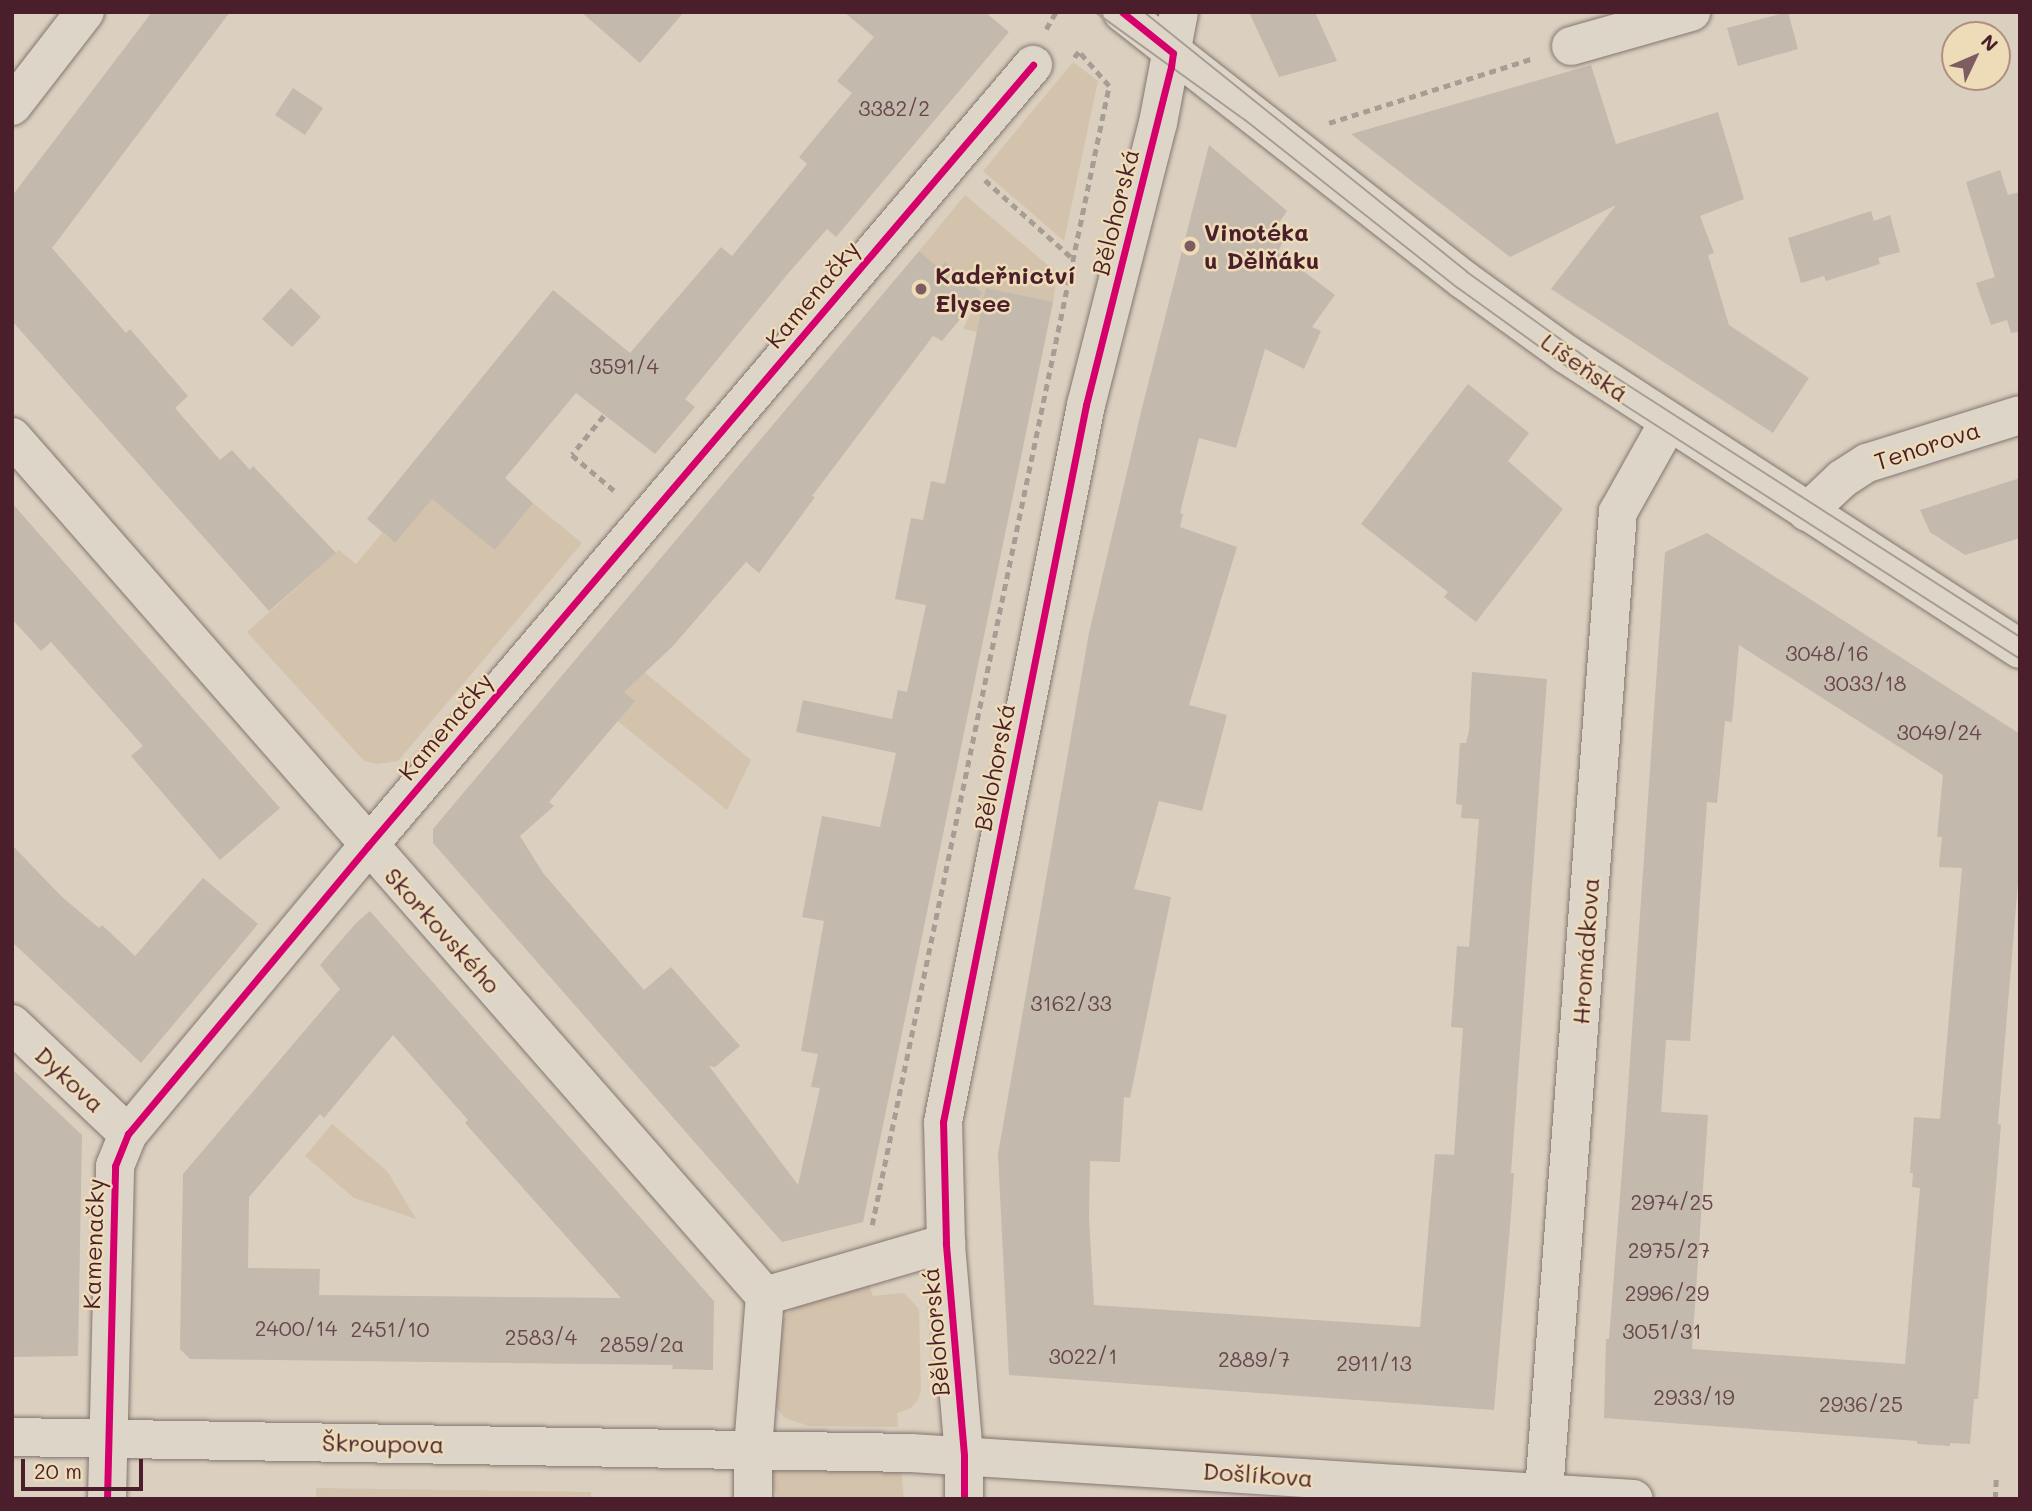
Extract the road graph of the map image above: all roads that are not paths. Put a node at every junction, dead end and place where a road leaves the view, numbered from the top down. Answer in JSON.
{"nodes":[{"id":1,"x":85,"y":12,"type":"edge"},
{"id":2,"x":1122,"y":12,"type":"edge"},
{"id":3,"x":1179,"y":12,"type":"edge"},
{"id":4,"x":1690,"y":12,"type":"edge"},
{"id":5,"x":1571,"y":46,"type":"road end"},
{"id":6,"x":1173,"y":53,"type":"junction"},
{"id":7,"x":1032,"y":65,"type":"dead end"},
{"id":8,"x":12,"y":107,"type":"edge"},
{"id":9,"x":2020,"y":415,"type":"edge"},
{"id":10,"x":1668,"y":423,"type":"junction"},
{"id":11,"x":12,"y":437,"type":"edge"},
{"id":12,"x":1807,"y":512,"type":"junction"},
{"id":13,"x":2020,"y":649,"type":"edge"},
{"id":14,"x":368,"y":846,"type":"junction"},
{"id":15,"x":12,"y":1024,"type":"edge"},
{"id":16,"x":128,"y":1134,"type":"junction"},
{"id":17,"x":946,"y":1243,"type":"junction"},
{"id":18,"x":765,"y":1296,"type":"junction"},
{"id":19,"x":12,"y":1437,"type":"edge"},
{"id":20,"x":106,"y":1439,"type":"junction"},
{"id":21,"x":753,"y":1448,"type":"junction"},
{"id":22,"x":964,"y":1455,"type":"junction"},
{"id":23,"x":1544,"y":1492,"type":"junction"},
{"id":24,"x":107,"y":1499,"type":"edge"},
{"id":25,"x":753,"y":1499,"type":"edge"},
{"id":26,"x":964,"y":1499,"type":"edge"},
{"id":27,"x":1634,"y":1499,"type":"edge"}],
"edges":[{"from":1,"to":8,"type":"street"},
{"from":2,"to":6,"type":"street","name":"Líšeňská"},
{"from":3,"to":6,"type":"street","name":"Bělohorská"},
{"from":4,"to":5,"type":"street"},
{"from":6,"to":10,"type":"street","name":"Líšeňská"},
{"from":6,"to":17,"type":"street","name":"Bělohorská"},
{"from":7,"to":14,"type":"street","name":"Kamenačky"},
{"from":9,"to":12,"type":"street","name":"Tenorova"},
{"from":10,"to":12,"type":"street","name":"Líšeňská"},
{"from":10,"to":23,"type":"street","name":"Hromádkova"},
{"from":11,"to":14,"type":"street","name":"Skorkovského"},
{"from":12,"to":13,"type":"street","name":"Líšeňská"},
{"from":14,"to":16,"type":"street","name":"Kamenačky"},
{"from":14,"to":18,"type":"street","name":"Skorkovského"},
{"from":15,"to":16,"type":"street","name":"Dykova"},
{"from":16,"to":20,"type":"street","name":"Kamenačky"},
{"from":17,"to":18,"type":"street"},
{"from":17,"to":22,"type":"street","name":"Bělohorská"},
{"from":18,"to":21,"type":"street"},
{"from":19,"to":20,"type":"street","name":"Škroupova"},
{"from":20,"to":21,"type":"street","name":"Škroupova"},
{"from":20,"to":24,"type":"street","name":"Kamenačky"},
{"from":21,"to":22,"type":"street","name":"Škroupova"},
{"from":21,"to":25,"type":"street"},
{"from":22,"to":23,"type":"street","name":"Došlíkova"},
{"from":22,"to":26,"type":"street","name":"Bělohorská"},
{"from":23,"to":27,"type":"street","name":"Došlíkova"}]}
